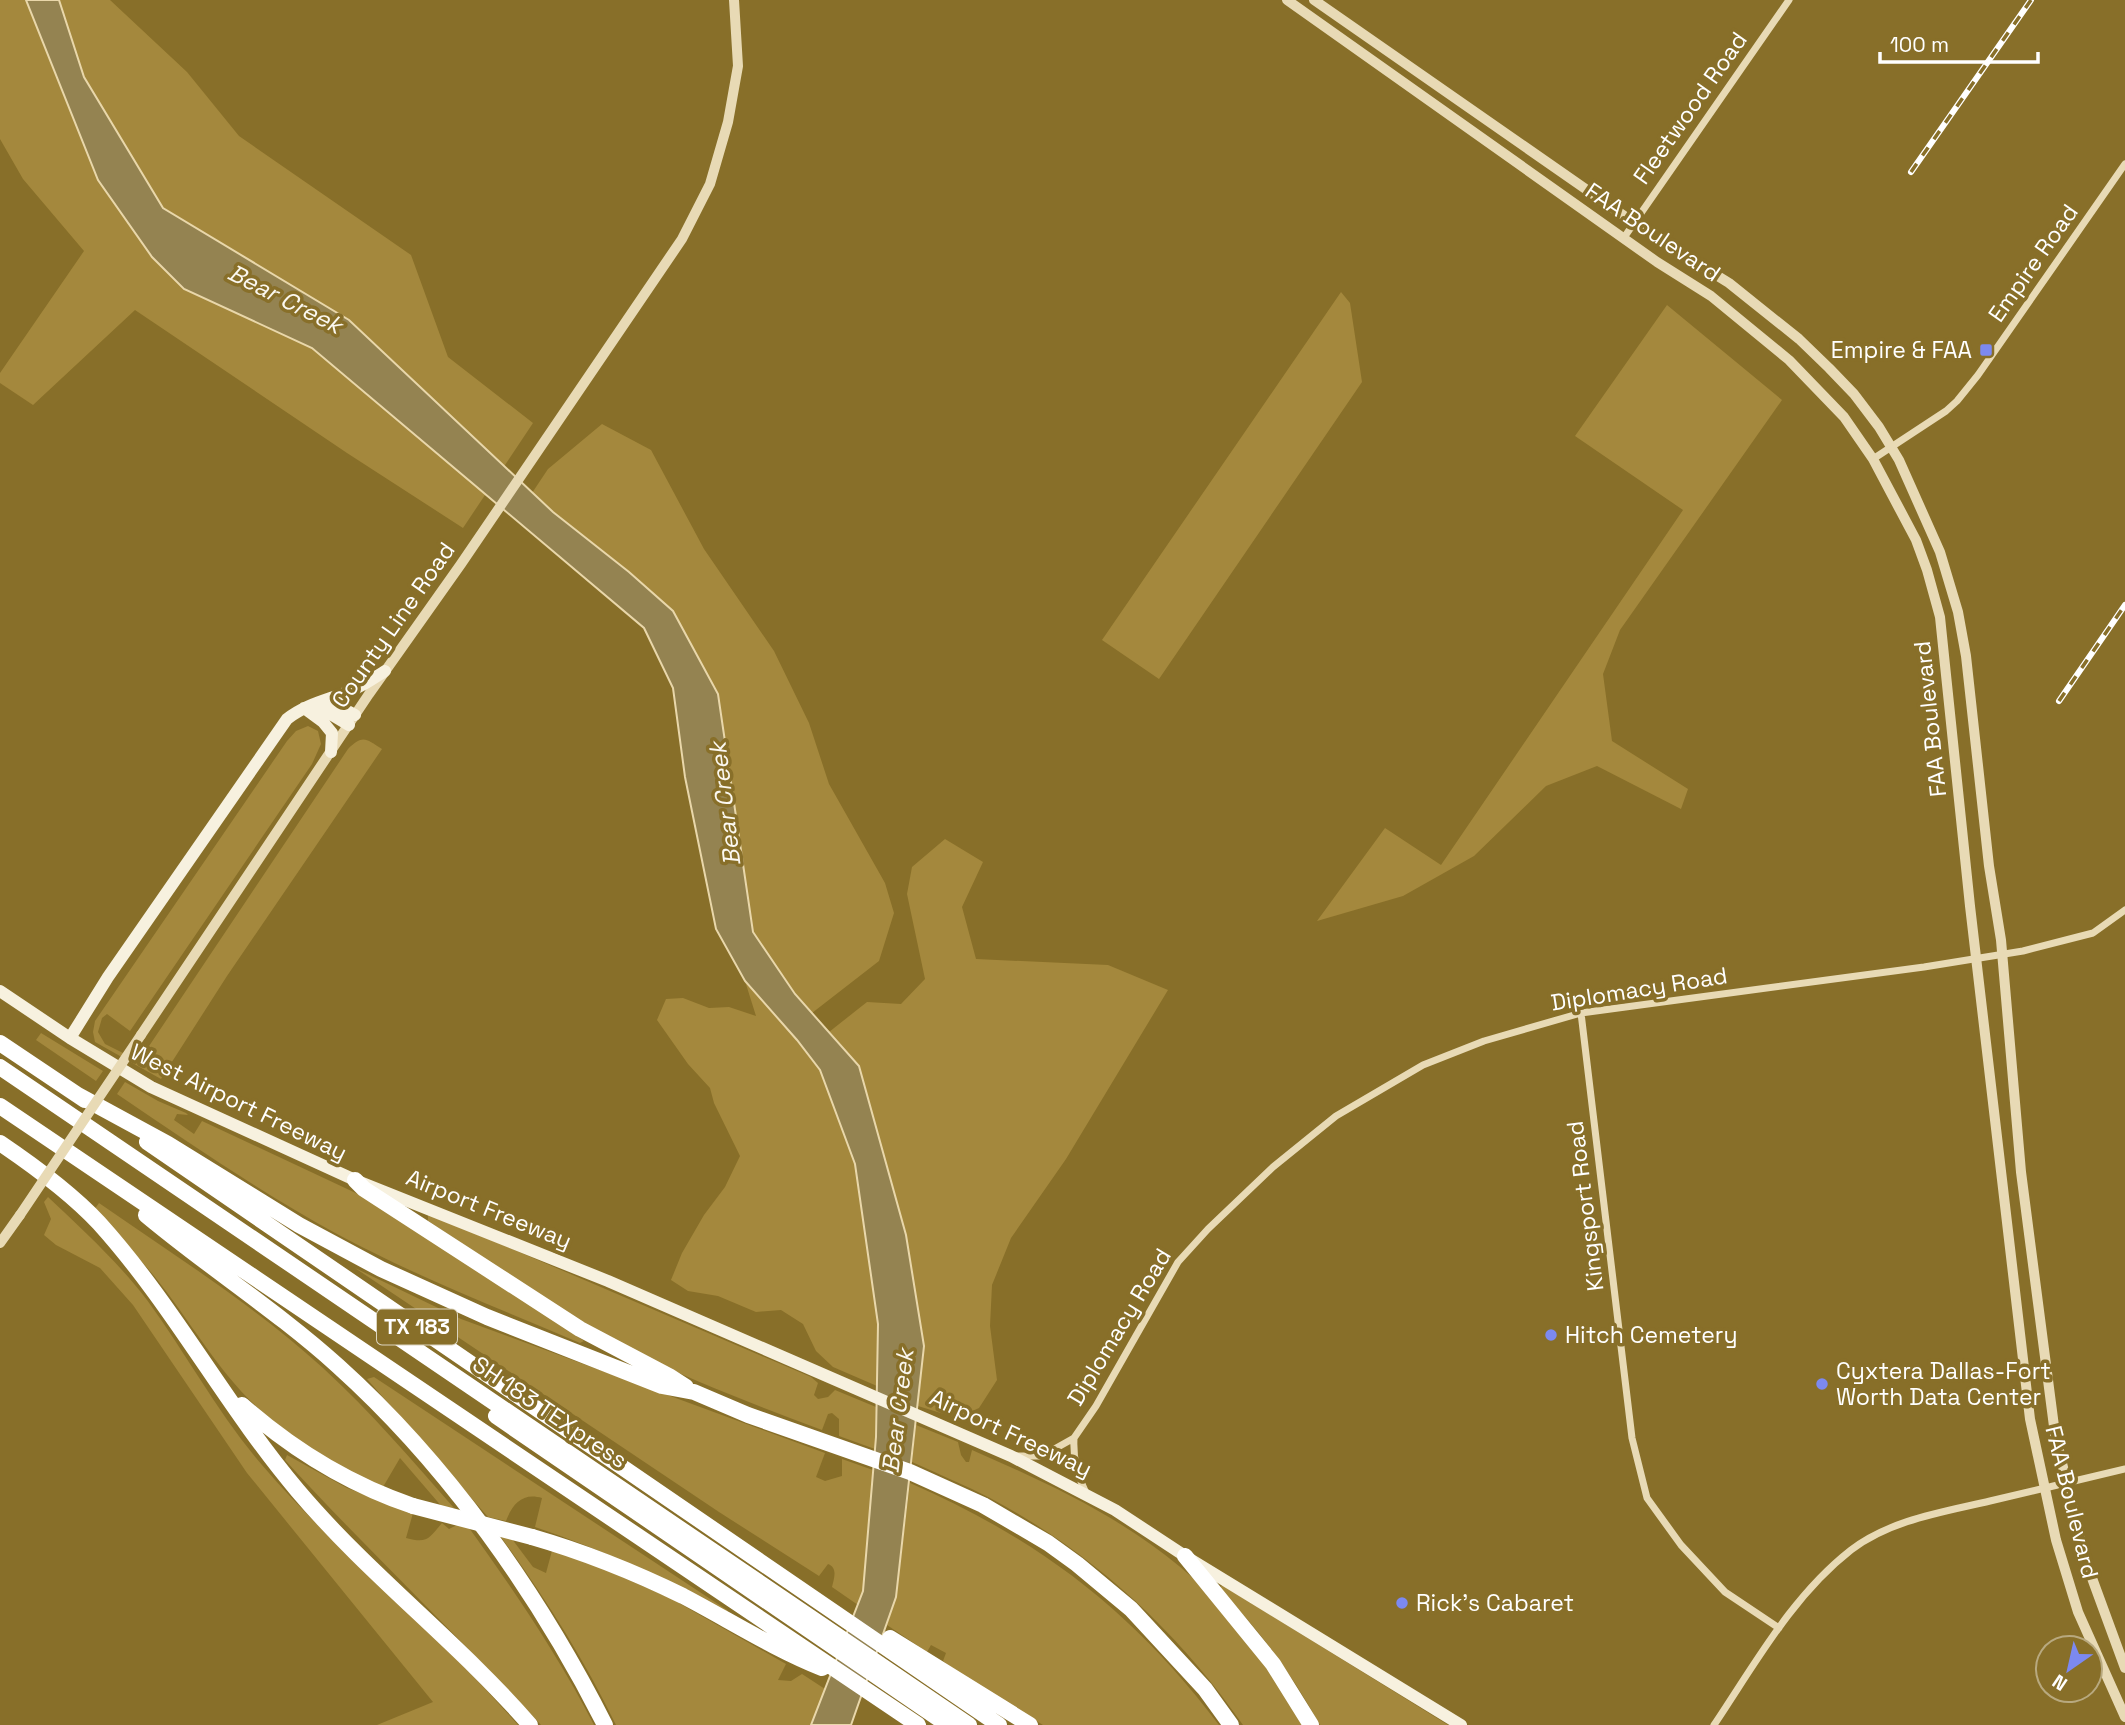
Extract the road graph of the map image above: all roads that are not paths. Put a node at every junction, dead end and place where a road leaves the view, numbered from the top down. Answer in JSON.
{"nodes":[{"id":1,"x":734,"y":0,"type":"edge"},
{"id":2,"x":1287,"y":0,"type":"edge"},
{"id":3,"x":1314,"y":0,"type":"edge"},
{"id":4,"x":1789,"y":0,"type":"edge"},
{"id":5,"x":1423,"y":77,"type":"junction"},
{"id":6,"x":1415,"y":89,"type":"junction"},
{"id":7,"x":1472,"y":111,"type":"junction"},
{"id":8,"x":1462,"y":123,"type":"junction"},
{"id":9,"x":2125,"y":164,"type":"edge"},
{"id":10,"x":1635,"y":222,"type":"junction"},
{"id":11,"x":1623,"y":239,"type":"junction"},
{"id":12,"x":1770,"y":316,"type":"junction"},
{"id":13,"x":1759,"y":336,"type":"junction"},
{"id":14,"x":1892,"y":449,"type":"junction"},
{"id":15,"x":1873,"y":459,"type":"junction"},
{"id":16,"x":1958,"y":612,"type":"junction"},
{"id":17,"x":1940,"y":617,"type":"junction"},
{"id":18,"x":385,"y":671,"type":"junction"},
{"id":19,"x":304,"y":708,"type":"junction"},
{"id":20,"x":352,"y":720,"type":"junction"},
{"id":21,"x":331,"y":752,"type":"junction"},
{"id":22,"x":1979,"y":782,"type":"junction"},
{"id":23,"x":1959,"y":787,"type":"junction"},
{"id":24,"x":2125,"y":910,"type":"edge"},
{"id":25,"x":2002,"y":955,"type":"junction"},
{"id":26,"x":1977,"y":959,"type":"junction"},
{"id":27,"x":0,"y":991,"type":"edge"},
{"id":28,"x":1581,"y":1013,"type":"junction"},
{"id":29,"x":69,"y":1038,"type":"junction"},
{"id":30,"x":0,"y":1043,"type":"edge"},
{"id":31,"x":0,"y":1067,"type":"edge"},
{"id":32,"x":0,"y":1079,"type":"edge"},
{"id":33,"x":76,"y":1094,"type":"junction"},
{"id":34,"x":0,"y":1107,"type":"edge"},
{"id":35,"x":2018,"y":1139,"type":"junction"},
{"id":36,"x":1998,"y":1140,"type":"junction"},
{"id":37,"x":0,"y":1143,"type":"edge"},
{"id":38,"x":75,"y":1157,"type":"junction"},
{"id":39,"x":355,"y":1180,"type":"junction"},
{"id":40,"x":0,"y":1243,"type":"edge"},
{"id":41,"x":2039,"y":1311,"type":"junction"},
{"id":42,"x":2018,"y":1313,"type":"junction"},
{"id":43,"x":216,"y":1380,"type":"junction"},
{"id":44,"x":694,"y":1392,"type":"junction"},
{"id":45,"x":1074,"y":1438,"type":"junction"},
{"id":46,"x":1011,"y":1455,"type":"junction"},
{"id":47,"x":2125,"y":1469,"type":"edge"},
{"id":48,"x":2067,"y":1483,"type":"junction"},
{"id":49,"x":2043,"y":1488,"type":"junction"},
{"id":50,"x":1086,"y":1493,"type":"junction"},
{"id":51,"x":1185,"y":1556,"type":"junction"},
{"id":52,"x":811,"y":1625,"type":"junction"},
{"id":53,"x":1779,"y":1628,"type":"junction"},
{"id":54,"x":801,"y":1653,"type":"junction"},
{"id":55,"x":2125,"y":1669,"type":"edge"},
{"id":56,"x":930,"y":1671,"type":"junction"},
{"id":57,"x":2106,"y":1677,"type":"junction"},
{"id":58,"x":920,"y":1699,"type":"junction"},
{"id":59,"x":2125,"y":1717,"type":"edge"},
{"id":60,"x":915,"y":1723,"type":"edge"},
{"id":61,"x":530,"y":1725,"type":"edge"},
{"id":62,"x":605,"y":1725,"type":"edge"},
{"id":63,"x":948,"y":1725,"type":"edge"},
{"id":64,"x":969,"y":1725,"type":"edge"},
{"id":65,"x":999,"y":1725,"type":"edge"},
{"id":66,"x":1030,"y":1725,"type":"edge"},
{"id":67,"x":1231,"y":1725,"type":"edge"},
{"id":68,"x":1311,"y":1725,"type":"edge"},
{"id":69,"x":1461,"y":1725,"type":"edge"},
{"id":70,"x":1714,"y":1725,"type":"edge"}],
"edges":[{"from":1,"to":18,"type":"street","name":"County Line Road"},
{"from":2,"to":6,"type":"street","name":"FAA Boulevard"},
{"from":3,"to":5,"type":"street","name":"FAA Boulevard"},
{"from":4,"to":10,"type":"street","name":"Fleetwood Road"},
{"from":5,"to":6,"type":"street"},
{"from":5,"to":7,"type":"street","name":"FAA Boulevard"},
{"from":6,"to":8,"type":"street","name":"FAA Boulevard"},
{"from":7,"to":8,"type":"street"},
{"from":7,"to":10,"type":"street","name":"FAA Boulevard"},
{"from":8,"to":11,"type":"street","name":"FAA Boulevard"},
{"from":9,"to":14,"type":"street","name":"Empire Road"},
{"from":10,"to":11,"type":"street","name":"Fleetwood Road"},
{"from":10,"to":12,"type":"street","name":"FAA Boulevard"},
{"from":11,"to":13,"type":"street","name":"FAA Boulevard"},
{"from":12,"to":13,"type":"street"},
{"from":12,"to":14,"type":"street","name":"FAA Boulevard"},
{"from":13,"to":15,"type":"street","name":"FAA Boulevard"},
{"from":14,"to":15,"type":"street","name":"Empire Road"},
{"from":14,"to":16,"type":"street","name":"FAA Boulevard"},
{"from":15,"to":17,"type":"street","name":"FAA Boulevard"},
{"from":16,"to":17,"type":"street"},
{"from":16,"to":22,"type":"street","name":"FAA Boulevard"},
{"from":17,"to":23,"type":"street","name":"FAA Boulevard"},
{"from":18,"to":19,"type":"main road"},
{"from":18,"to":20,"type":"street","name":"County Line Road"},
{"from":19,"to":20,"type":"main road"},
{"from":19,"to":21,"type":"main road"},
{"from":19,"to":29,"type":"main road"},
{"from":20,"to":21,"type":"street","name":"County Line Road"},
{"from":21,"to":40,"type":"street","name":"County Line Road","bridge":true},
{"from":22,"to":23,"type":"street"},
{"from":22,"to":25,"type":"street","name":"FAA Boulevard"},
{"from":23,"to":26,"type":"street","name":"FAA Boulevard"},
{"from":24,"to":25,"type":"street","name":"Diplomacy Road"},
{"from":25,"to":26,"type":"street","name":"Diplomacy Road"},
{"from":25,"to":35,"type":"street","name":"FAA Boulevard"},
{"from":26,"to":28,"type":"street","name":"Diplomacy Road"},
{"from":26,"to":36,"type":"street","name":"FAA Boulevard"},
{"from":27,"to":29,"type":"main road","name":"West Airport Freeway"},
{"from":28,"to":45,"type":"street","name":"Diplomacy Road"},
{"from":28,"to":53,"type":"street","name":"Kingsport Road"},
{"from":29,"to":39,"type":"main road","name":"West Airport Freeway"},
{"from":30,"to":33,"type":"highway","number":"TX 183"},
{"from":31,"to":52,"type":"highway","name":"SH 183 TEXpress"},
{"from":32,"to":52,"type":"highway","name":"SH 183 TEXpress"},
{"from":33,"to":44,"type":"highway"},
{"from":33,"to":56,"type":"highway","number":"TX 183"},
{"from":34,"to":38,"type":"highway","number":"TX 183"},
{"from":35,"to":36,"type":"street"},
{"from":35,"to":41,"type":"street","name":"FAA Boulevard"},
{"from":36,"to":42,"type":"street","name":"FAA Boulevard"},
{"from":37,"to":43,"type":"highway"},
{"from":38,"to":54,"type":"highway","number":"TX 183"},
{"from":38,"to":62,"type":"highway"},
{"from":39,"to":44,"type":"highway"},
{"from":39,"to":46,"type":"main road","name":"Airport Freeway"},
{"from":41,"to":42,"type":"street"},
{"from":41,"to":48,"type":"street","name":"FAA Boulevard"},
{"from":42,"to":49,"type":"street","name":"FAA Boulevard"},
{"from":43,"to":54,"type":"highway","bridge":true},
{"from":43,"to":61,"type":"highway"},
{"from":44,"to":67,"type":"highway"},
{"from":45,"to":46,"type":"street","name":"Diplomacy Road"},
{"from":45,"to":50,"type":"street","name":"Diplomacy Road"},
{"from":46,"to":50,"type":"main road","name":"Airport Freeway"},
{"from":47,"to":48,"type":"street"},
{"from":48,"to":49,"type":"street"},
{"from":48,"to":55,"type":"street","name":"FAA Boulevard"},
{"from":49,"to":53,"type":"street"},
{"from":49,"to":57,"type":"street","name":"FAA Boulevard"},
{"from":50,"to":51,"type":"main road","name":"Airport Freeway"},
{"from":51,"to":68,"type":"highway"},
{"from":51,"to":69,"type":"main road","name":"Airport Freeway"},
{"from":52,"to":58,"type":"highway","name":"SH 183 TEXpress"},
{"from":53,"to":70,"type":"street"},
{"from":54,"to":60,"type":"highway","number":"TX 183"},
{"from":55,"to":57,"type":"street"},
{"from":56,"to":65,"type":"highway"},
{"from":56,"to":66,"type":"highway"},
{"from":57,"to":59,"type":"street","name":"FAA Boulevard"},
{"from":58,"to":63,"type":"highway","name":"SH 183 TEXpress"},
{"from":58,"to":64,"type":"highway","name":"SH 183 TEXpress"}]}
